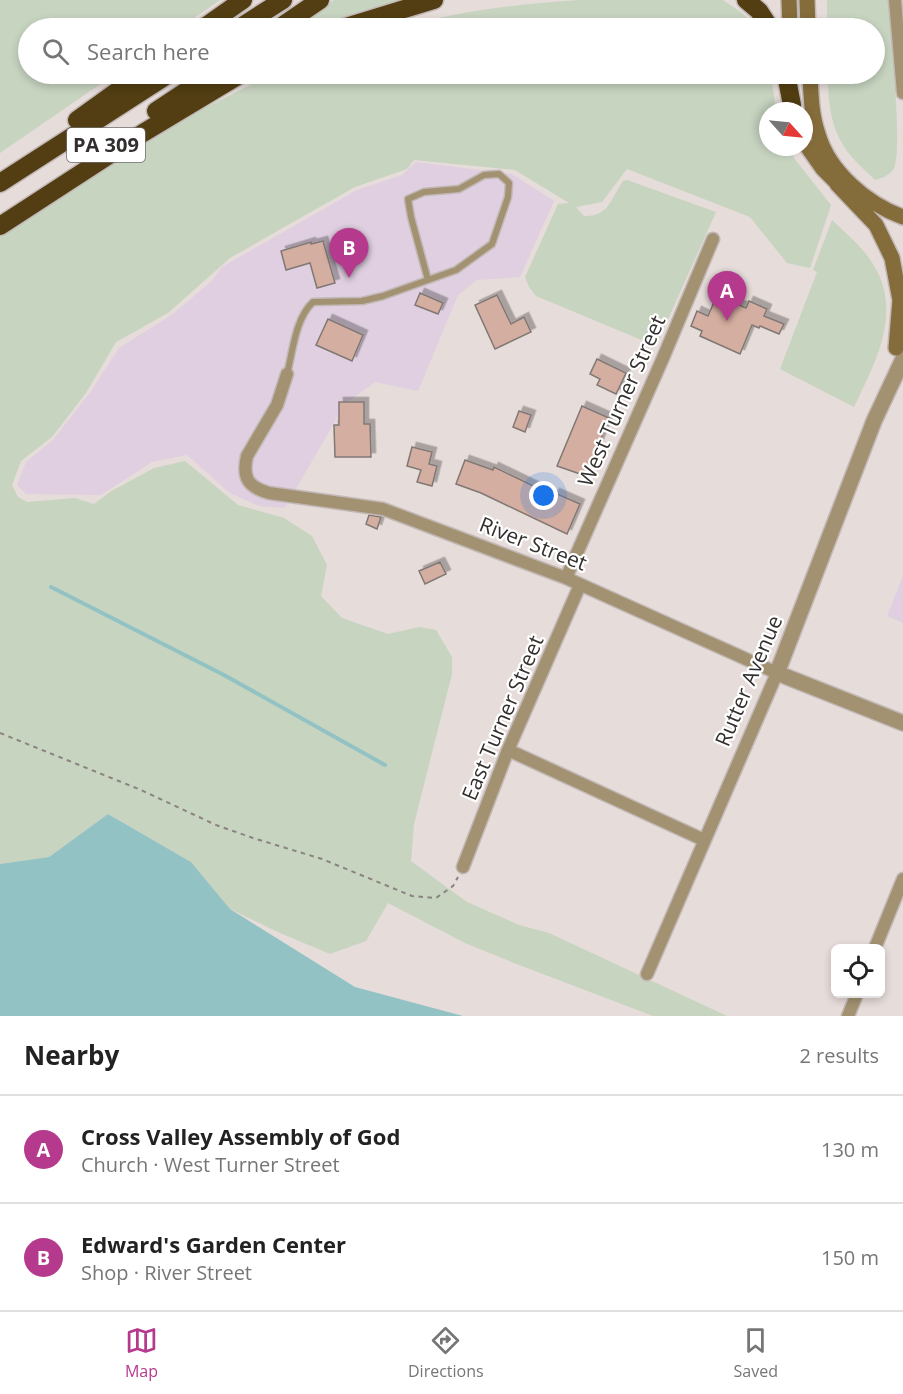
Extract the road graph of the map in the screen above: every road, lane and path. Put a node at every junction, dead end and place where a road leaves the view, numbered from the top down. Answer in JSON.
{"nodes":[{"id":1,"x":243,"y":0,"type":"edge"},
{"id":2,"x":283,"y":0,"type":"edge"},
{"id":3,"x":320,"y":0,"type":"edge"},
{"id":4,"x":434,"y":0,"type":"edge"},
{"id":5,"x":746,"y":0,"type":"edge"},
{"id":6,"x":789,"y":0,"type":"edge"},
{"id":7,"x":807,"y":0,"type":"edge"},
{"id":8,"x":895,"y":0,"type":"edge"},
{"id":9,"x":217,"y":18,"type":"edge"},
{"id":10,"x":255,"y":18,"type":"edge"},
{"id":11,"x":294,"y":18,"type":"edge"},
{"id":12,"x":375,"y":18,"type":"edge"},
{"id":13,"x":764,"y":18,"type":"edge"},
{"id":14,"x":790,"y":18,"type":"edge"},
{"id":15,"x":808,"y":18,"type":"edge"},
{"id":16,"x":127,"y":84,"type":"edge"},
{"id":17,"x":153,"y":84,"type":"edge"},
{"id":18,"x":197,"y":84,"type":"edge"},
{"id":19,"x":224,"y":84,"type":"edge"},
{"id":20,"x":788,"y":84,"type":"edge"},
{"id":21,"x":792,"y":84,"type":"edge"},
{"id":22,"x":810,"y":84,"type":"edge"},
{"id":23,"x":903,"y":93,"type":"edge"},
{"id":24,"x":792,"y":102,"type":"edge"},
{"id":25,"x":793,"y":102,"type":"edge"},
{"id":26,"x":813,"y":155,"type":"edge"},
{"id":27,"x":0,"y":179,"type":"edge"},
{"id":28,"x":0,"y":183,"type":"edge"},
{"id":29,"x":837,"y":184,"type":"junction"},
{"id":30,"x":0,"y":217,"type":"edge"},
{"id":31,"x":903,"y":217,"type":"edge"},
{"id":32,"x":0,"y":226,"type":"edge"},
{"id":33,"x":903,"y":226,"type":"edge"},
{"id":34,"x":713,"y":239,"type":"dead end"},
{"id":35,"x":428,"y":280,"type":"junction"},
{"id":36,"x":903,"y":324,"type":"edge"},
{"id":37,"x":899,"y":353,"type":"edge"},
{"id":38,"x":287,"y":374,"type":"joint"},
{"id":39,"x":566,"y":578,"type":"junction"},
{"id":40,"x":580,"y":585,"type":"junction"},
{"id":41,"x":777,"y":673,"type":"junction"},
{"id":42,"x":903,"y":723,"type":"edge"},
{"id":43,"x":0,"y":732,"type":"edge"},
{"id":44,"x":508,"y":750,"type":"junction"},
{"id":45,"x":704,"y":840,"type":"junction"},
{"id":46,"x":463,"y":867,"type":"joint"},
{"id":47,"x":903,"y":879,"type":"edge"},
{"id":48,"x":877,"y":944,"type":"edge"},
{"id":49,"x":647,"y":974,"type":"dead end"},
{"id":50,"x":855,"y":998,"type":"edge"},
{"id":51,"x":848,"y":1016,"type":"edge"}],
"edges":[{"from":1,"to":9,"type":"highway"},
{"from":2,"to":10,"type":"highway"},
{"from":3,"to":11,"type":"highway"},
{"from":4,"to":12,"type":"highway"},
{"from":5,"to":13,"type":"highway"},
{"from":6,"to":14,"type":"main road"},
{"from":7,"to":15,"type":"main road"},
{"from":8,"to":23,"type":"street"},
{"from":16,"to":27,"type":"highway"},
{"from":17,"to":28,"type":"highway","number":"PA 309"},
{"from":18,"to":30,"type":"highway","number":"PA 309"},
{"from":19,"to":32,"type":"highway"},
{"from":20,"to":24,"type":"highway"},
{"from":21,"to":25,"type":"main road"},
{"from":22,"to":31,"type":"main road"},
{"from":26,"to":29,"type":"main road"},
{"from":29,"to":33,"type":"main road"},
{"from":29,"to":37,"type":"main road"},
{"from":34,"to":39,"type":"street","name":"West Turner Street"},
{"from":35,"to":35,"type":"lane"},
{"from":35,"to":38,"type":"lane"},
{"from":36,"to":37,"type":"street","name":"Rutter Avenue"},
{"from":37,"to":41,"type":"street","name":"Rutter Avenue"},
{"from":38,"to":39,"type":"street","name":"River Street"},
{"from":39,"to":40,"type":"street","name":"River Street"},
{"from":40,"to":41,"type":"street","name":"River Street"},
{"from":40,"to":44,"type":"street","name":"East Turner Street"},
{"from":41,"to":42,"type":"street","name":"River Street"},
{"from":41,"to":45,"type":"street","name":"Rutter Avenue"},
{"from":43,"to":46,"type":"path"},
{"from":44,"to":45,"type":"street"},
{"from":44,"to":46,"type":"street","name":"East Turner Street"},
{"from":45,"to":49,"type":"street","name":"Rutter Avenue"},
{"from":47,"to":48,"type":"street"},
{"from":50,"to":51,"type":"street"}]}
